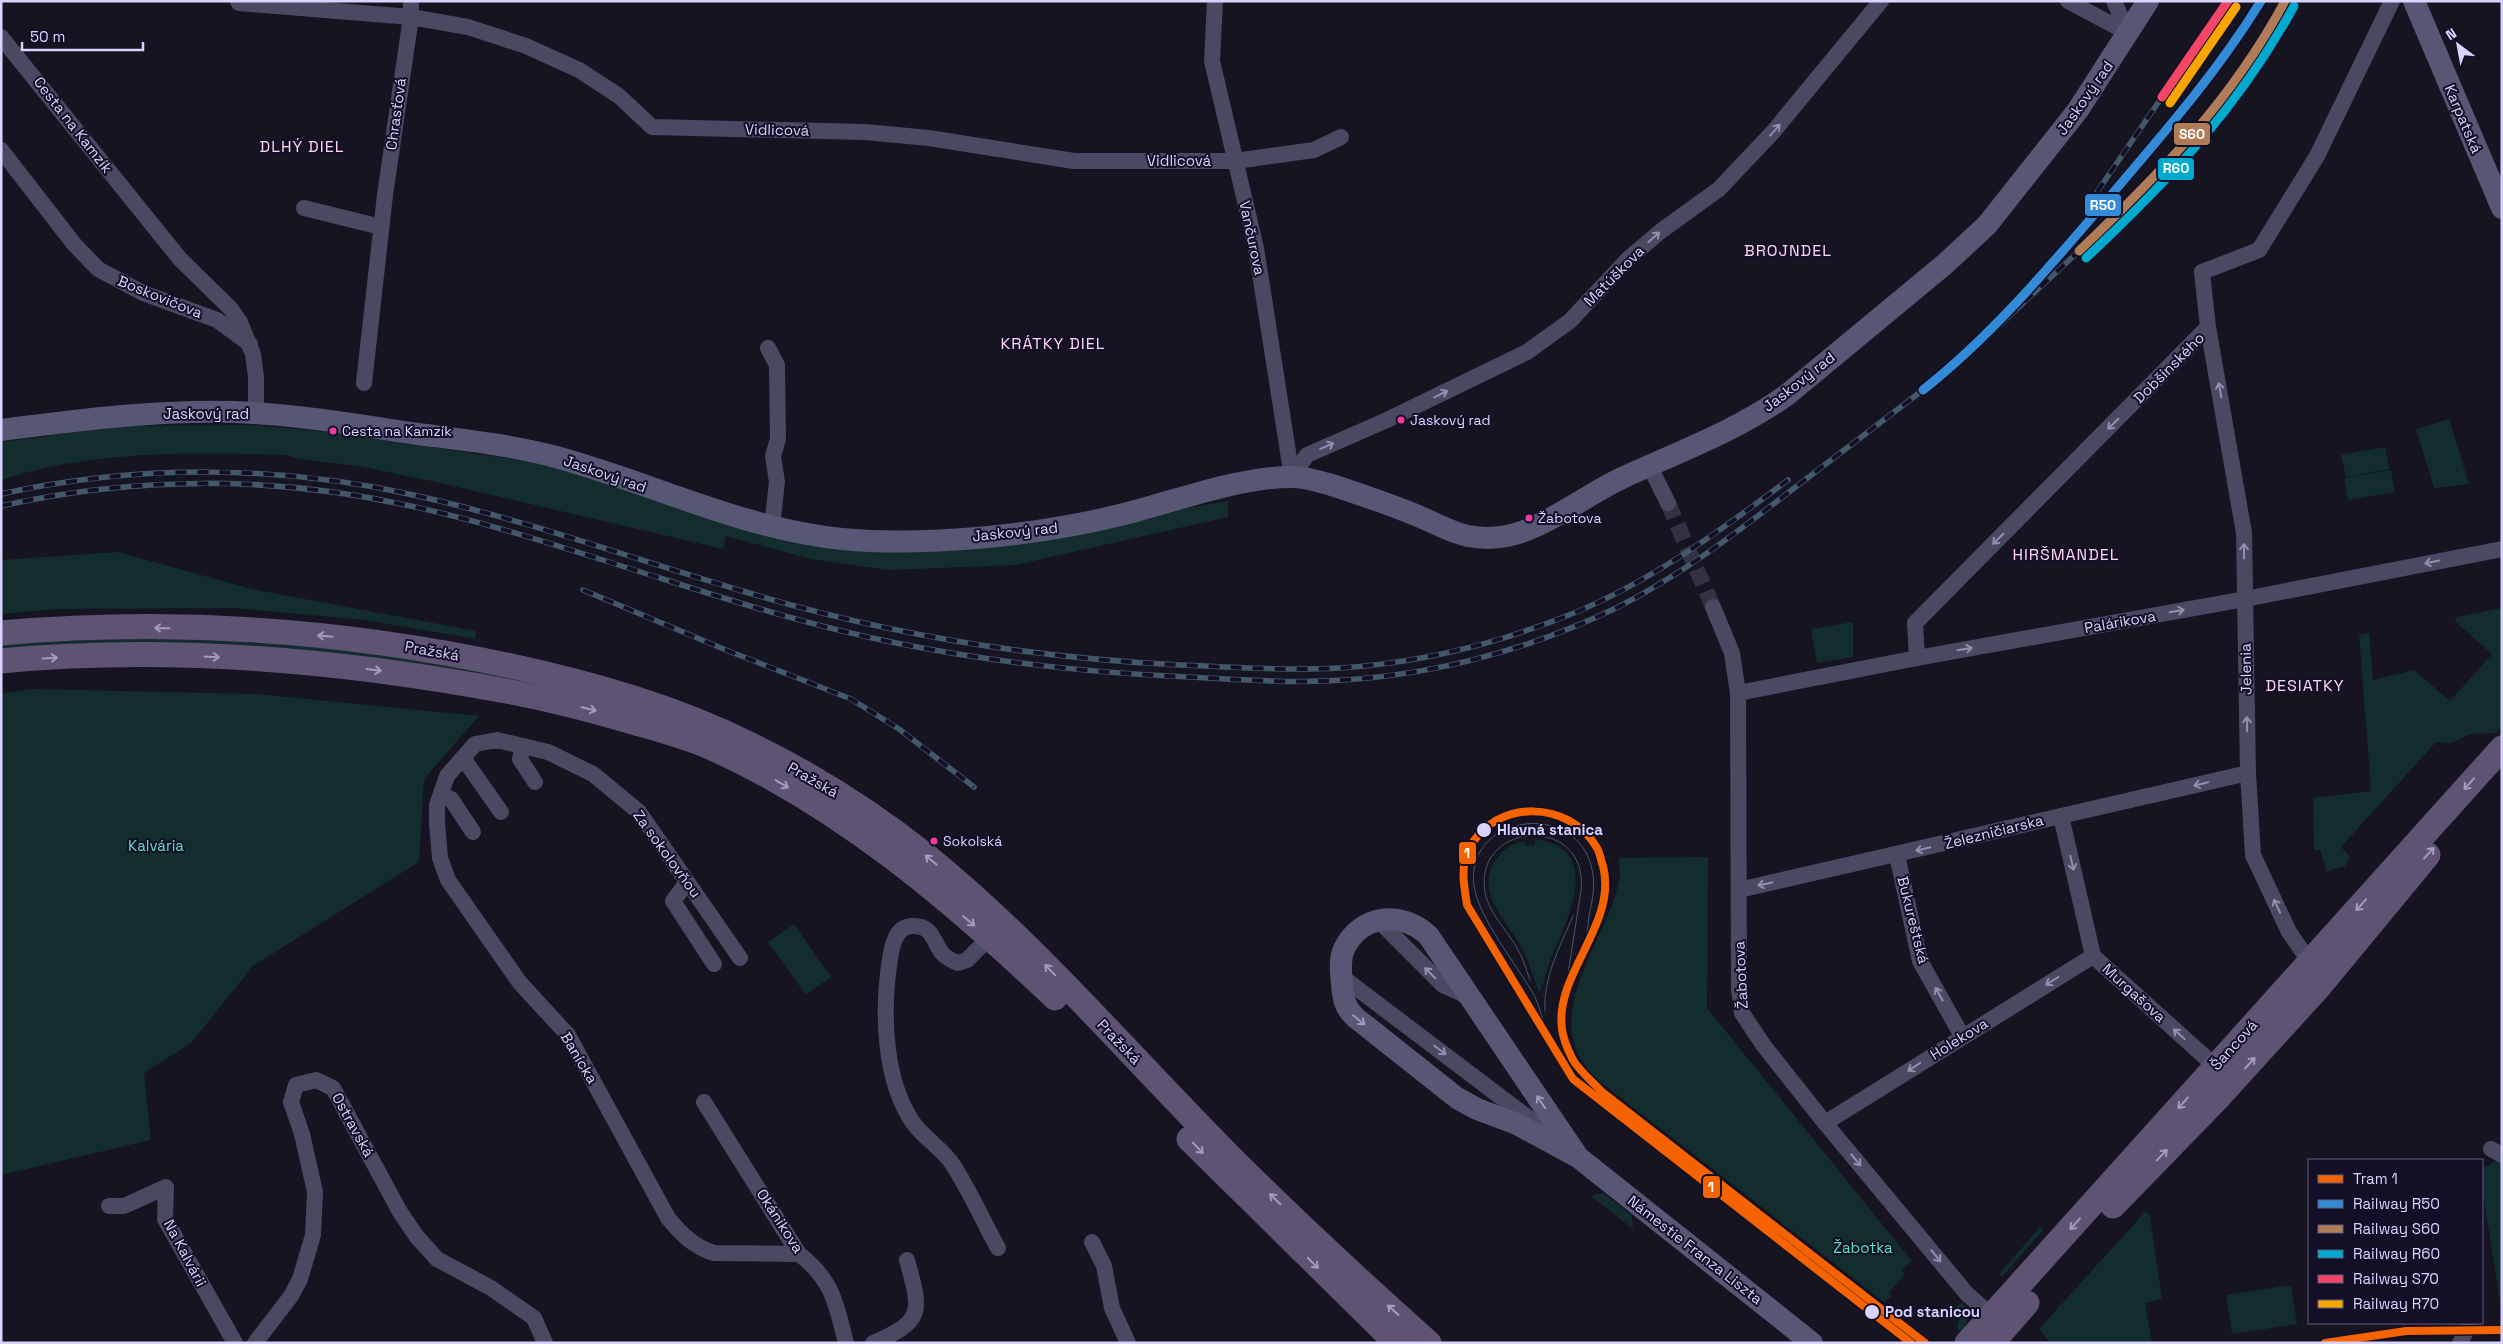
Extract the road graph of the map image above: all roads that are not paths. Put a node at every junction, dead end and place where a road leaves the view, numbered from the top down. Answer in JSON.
{"nodes":[{"id":1,"x":238,"y":1,"type":"edge"},
{"id":2,"x":1215,"y":1,"type":"edge"},
{"id":3,"x":1880,"y":1,"type":"edge"},
{"id":4,"x":2068,"y":1,"type":"edge"},
{"id":5,"x":2114,"y":1,"type":"edge"},
{"id":6,"x":2148,"y":1,"type":"edge"},
{"id":7,"x":2392,"y":1,"type":"edge"},
{"id":8,"x":2414,"y":1,"type":"edge"},
{"id":9,"x":411,"y":9,"type":"edge"},
{"id":10,"x":2128,"y":33,"type":"junction"},
{"id":11,"x":1,"y":37,"type":"edge"},
{"id":12,"x":1341,"y":137,"type":"dead end"},
{"id":13,"x":1,"y":150,"type":"edge"},
{"id":14,"x":1235,"y":162,"type":"junction"},
{"id":15,"x":304,"y":208,"type":"dead end"},
{"id":16,"x":2502,"y":208,"type":"edge"},
{"id":17,"x":381,"y":227,"type":"junction"},
{"id":18,"x":2208,"y":327,"type":"junction"},
{"id":19,"x":250,"y":344,"type":"junction"},
{"id":20,"x":768,"y":348,"type":"dead end"},
{"id":21,"x":364,"y":383,"type":"dead end"},
{"id":22,"x":256,"y":414,"type":"junction"},
{"id":23,"x":1,"y":430,"type":"edge"},
{"id":24,"x":1650,"y":467,"type":"junction"},
{"id":25,"x":1292,"y":477,"type":"junction"},
{"id":26,"x":1668,"y":503,"type":"tunnel mouth"},
{"id":27,"x":772,"y":526,"type":"junction"},
{"id":28,"x":2502,"y":549,"type":"edge"},
{"id":29,"x":2244,"y":600,"type":"junction"},
{"id":30,"x":1713,"y":607,"type":"tunnel mouth"},
{"id":31,"x":1,"y":633,"type":"edge"},
{"id":32,"x":1917,"y":658,"type":"junction"},
{"id":33,"x":1,"y":661,"type":"edge"},
{"id":34,"x":1738,"y":693,"type":"junction"},
{"id":35,"x":523,"y":746,"type":"junction"},
{"id":36,"x":2502,"y":748,"type":"edge"},
{"id":37,"x":463,"y":758,"type":"junction"},
{"id":38,"x":2248,"y":773,"type":"junction"},
{"id":39,"x":2502,"y":773,"type":"edge"},
{"id":40,"x":447,"y":776,"type":"joint"},
{"id":41,"x":535,"y":782,"type":"dead end"},
{"id":42,"x":441,"y":795,"type":"junction"},
{"id":43,"x":501,"y":812,"type":"dead end"},
{"id":44,"x":2061,"y":816,"type":"junction"},
{"id":45,"x":473,"y":832,"type":"dead end"},
{"id":46,"x":1897,"y":855,"type":"junction"},
{"id":47,"x":687,"y":882,"type":"junction"},
{"id":48,"x":1739,"y":890,"type":"junction"},
{"id":49,"x":990,"y":938,"type":"junction"},
{"id":50,"x":2093,"y":956,"type":"junction"},
{"id":51,"x":740,"y":958,"type":"dead end"},
{"id":52,"x":2310,"y":962,"type":"junction"},
{"id":53,"x":714,"y":964,"type":"dead end"},
{"id":54,"x":2308,"y":999,"type":"junction"},
{"id":55,"x":1962,"y":1036,"type":"junction"},
{"id":56,"x":2215,"y":1066,"type":"junction"},
{"id":57,"x":704,"y":1102,"type":"dead end"},
{"id":58,"x":1824,"y":1123,"type":"junction"},
{"id":59,"x":1578,"y":1157,"type":"junction"},
{"id":60,"x":110,"y":1206,"type":"dead end"},
{"id":61,"x":1092,"y":1242,"type":"dead end"},
{"id":62,"x":998,"y":1248,"type":"dead end"},
{"id":63,"x":799,"y":1254,"type":"junction"},
{"id":64,"x":907,"y":1260,"type":"dead end"},
{"id":65,"x":2016,"y":1315,"type":"junction"},
{"id":66,"x":1992,"y":1316,"type":"junction"},
{"id":67,"x":2470,"y":1324,"type":"edge"},
{"id":68,"x":235,"y":1343,"type":"edge"},
{"id":69,"x":255,"y":1343,"type":"edge"},
{"id":70,"x":545,"y":1343,"type":"edge"},
{"id":71,"x":846,"y":1343,"type":"edge"},
{"id":72,"x":873,"y":1343,"type":"edge"},
{"id":73,"x":1128,"y":1343,"type":"edge"},
{"id":74,"x":1396,"y":1343,"type":"edge"},
{"id":75,"x":1429,"y":1343,"type":"edge"},
{"id":76,"x":1812,"y":1343,"type":"edge"},
{"id":77,"x":1967,"y":1343,"type":"edge"},
{"id":78,"x":1992,"y":1343,"type":"edge"},
{"id":79,"x":2460,"y":1343,"type":"edge"}],
"edges":[{"from":1,"to":9,"type":"street","name":"Vidlicová"},
{"from":2,"to":14,"type":"street","name":"Vančurova"},
{"from":25,"to":3,"type":"street","name":"Matúškova","one_way":true},
{"from":4,"to":10,"type":"street"},
{"from":5,"to":10,"type":"street"},
{"from":6,"to":10,"type":"street","name":"Jaskový rad"},
{"from":7,"to":18,"type":"street","name":"Dobšinského"},
{"from":8,"to":16,"type":"street","name":"Karpatská"},
{"from":9,"to":14,"type":"street","name":"Vidlicová"},
{"from":9,"to":17,"type":"street","name":"Chrasťová"},
{"from":10,"to":24,"type":"street","name":"Jaskový rad"},
{"from":11,"to":19,"type":"street","name":"Cesta na Kamzík"},
{"from":12,"to":14,"type":"street","name":"Vidlicová"},
{"from":13,"to":19,"type":"street","name":"Boskovičova"},
{"from":14,"to":25,"type":"street","name":"Vančurova"},
{"from":15,"to":17,"type":"street"},
{"from":17,"to":21,"type":"street","name":"Chrasťová"},
{"from":29,"to":18,"type":"street","name":"Jelenia","one_way":true},
{"from":18,"to":32,"type":"street","name":"Dobšinského","one_way":true},
{"from":19,"to":22,"type":"street","name":"Cesta na Kamzík"},
{"from":20,"to":27,"type":"street"},
{"from":22,"to":23,"type":"street","name":"Jaskový rad"},
{"from":22,"to":27,"type":"street","name":"Jaskový rad"},
{"from":24,"to":25,"type":"street","name":"Jaskový rad"},
{"from":24,"to":26,"type":"street"},
{"from":25,"to":27,"type":"street","name":"Jaskový rad"},
{"from":28,"to":29,"type":"street","name":"Palárikova","one_way":true},
{"from":32,"to":29,"type":"street","name":"Palárikova","one_way":true},
{"from":38,"to":29,"type":"street","name":"Jelenia","one_way":true},
{"from":30,"to":34,"type":"street","name":"Žabotova"},
{"from":75,"to":31,"type":"main road","name":"Pražská","one_way":true},
{"from":32,"to":34,"type":"street","name":"Palárikova"},
{"from":33,"to":49,"type":"main road","name":"Pražská","one_way":true},
{"from":34,"to":48,"type":"street","name":"Žabotova"},
{"from":35,"to":37,"type":"street","name":"Za sokolovňou"},
{"from":35,"to":41,"type":"street"},
{"from":35,"to":47,"type":"street","name":"Za sokolovňou"},
{"from":36,"to":52,"type":"main road","name":"Šancová","one_way":true},
{"from":37,"to":40,"type":"street","name":"Za sokolovňou"},
{"from":37,"to":43,"type":"street"},
{"from":38,"to":44,"type":"street","name":"Železničiarska","one_way":true},
{"from":52,"to":38,"type":"street","name":"Jelenia","one_way":true},
{"from":54,"to":39,"type":"main road","name":"Šancová","one_way":true},
{"from":40,"to":42,"type":"street","name":"Banícka"},
{"from":42,"to":45,"type":"street"},
{"from":42,"to":63,"type":"street","name":"Banícka"},
{"from":44,"to":46,"type":"street","name":"Železničiarska","one_way":true},
{"from":44,"to":50,"type":"street","name":"Murgašova","one_way":true},
{"from":46,"to":48,"type":"street","name":"Železničiarska","one_way":true},
{"from":55,"to":46,"type":"street","name":"Bukureštská","one_way":true},
{"from":47,"to":51,"type":"street","name":"Za sokolovňou"},
{"from":47,"to":53,"type":"street"},
{"from":48,"to":58,"type":"street","name":"Žabotova"},
{"from":49,"to":62,"type":"street"},
{"from":49,"to":74,"type":"main road","name":"Pražská","one_way":true},
{"from":50,"to":55,"type":"street","name":"Holekova","one_way":true},
{"from":56,"to":50,"type":"street","name":"Murgašova","one_way":true},
{"from":52,"to":54,"type":"street"},
{"from":52,"to":56,"type":"main road","name":"Šancová"},
{"from":65,"to":54,"type":"main road","name":"Šancová","one_way":true},
{"from":55,"to":58,"type":"street","name":"Holekova","one_way":true},
{"from":56,"to":66,"type":"main road","name":"Šancová","one_way":true},
{"from":57,"to":63,"type":"street","name":"Okánikova"},
{"from":58,"to":66,"type":"street","name":"Žabotova","one_way":true},
{"from":59,"to":59,"type":"street","name":"Námestie Franza Liszta","one_way":true},
{"from":59,"to":76,"type":"street","name":"Námestie Franza Liszta"},
{"from":60,"to":68,"type":"street","name":"Na Kalvárii"},
{"from":61,"to":73,"type":"street"},
{"from":63,"to":71,"type":"street","name":"Okánikova"},
{"from":64,"to":72,"type":"street"},
{"from":65,"to":66,"type":"street"},
{"from":65,"to":78,"type":"main road","name":"Šancová"},
{"from":66,"to":77,"type":"main road","name":"Šancová"},
{"from":67,"to":79,"type":"street"},
{"from":69,"to":70,"type":"street","name":"Ostravská"}]}
